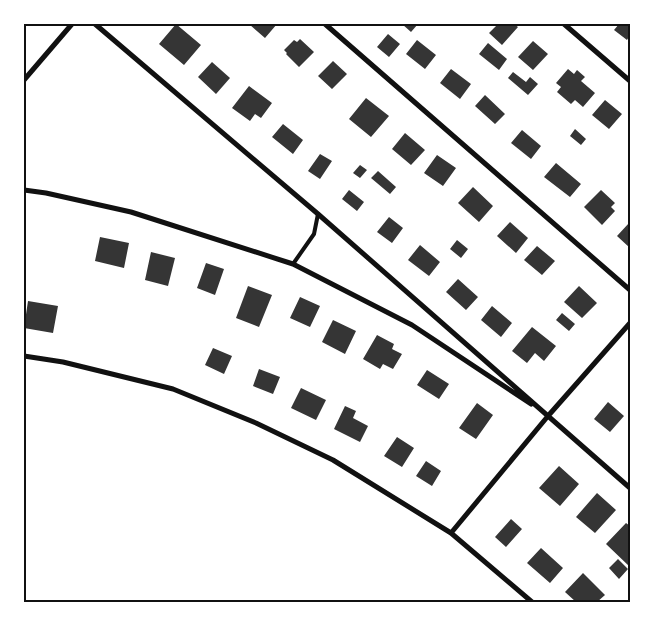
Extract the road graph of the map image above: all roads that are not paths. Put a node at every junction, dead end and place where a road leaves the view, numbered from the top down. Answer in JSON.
{"nodes":[{"id":1,"x":72,"y":24,"type":"edge"},
{"id":2,"x":95,"y":24,"type":"edge"},
{"id":3,"x":325,"y":24,"type":"edge"},
{"id":4,"x":564,"y":24,"type":"edge"},
{"id":5,"x":24,"y":80,"type":"edge"},
{"id":6,"x":630,"y":81,"type":"edge"},
{"id":7,"x":24,"y":190,"type":"edge"},
{"id":8,"x":318,"y":214,"type":"junction"},
{"id":9,"x":293,"y":264,"type":"junction"},
{"id":10,"x":630,"y":290,"type":"edge"},
{"id":11,"x":630,"y":323,"type":"edge"},
{"id":12,"x":24,"y":356,"type":"edge"},
{"id":13,"x":548,"y":416,"type":"junction"},
{"id":14,"x":630,"y":488,"type":"edge"},
{"id":15,"x":451,"y":533,"type":"junction"},
{"id":16,"x":532,"y":602,"type":"edge"}],
"edges":[{"from":1,"to":5,"type":"street"},
{"from":2,"to":8,"type":"street"},
{"from":3,"to":10,"type":"street"},
{"from":4,"to":6,"type":"street"},
{"from":7,"to":9,"type":"street"},
{"from":8,"to":9,"type":"lane"},
{"from":8,"to":13,"type":"street"},
{"from":9,"to":13,"type":"street"},
{"from":11,"to":13,"type":"street"},
{"from":12,"to":15,"type":"street"},
{"from":13,"to":14,"type":"street"},
{"from":13,"to":15,"type":"street"},
{"from":15,"to":16,"type":"street"}]}
